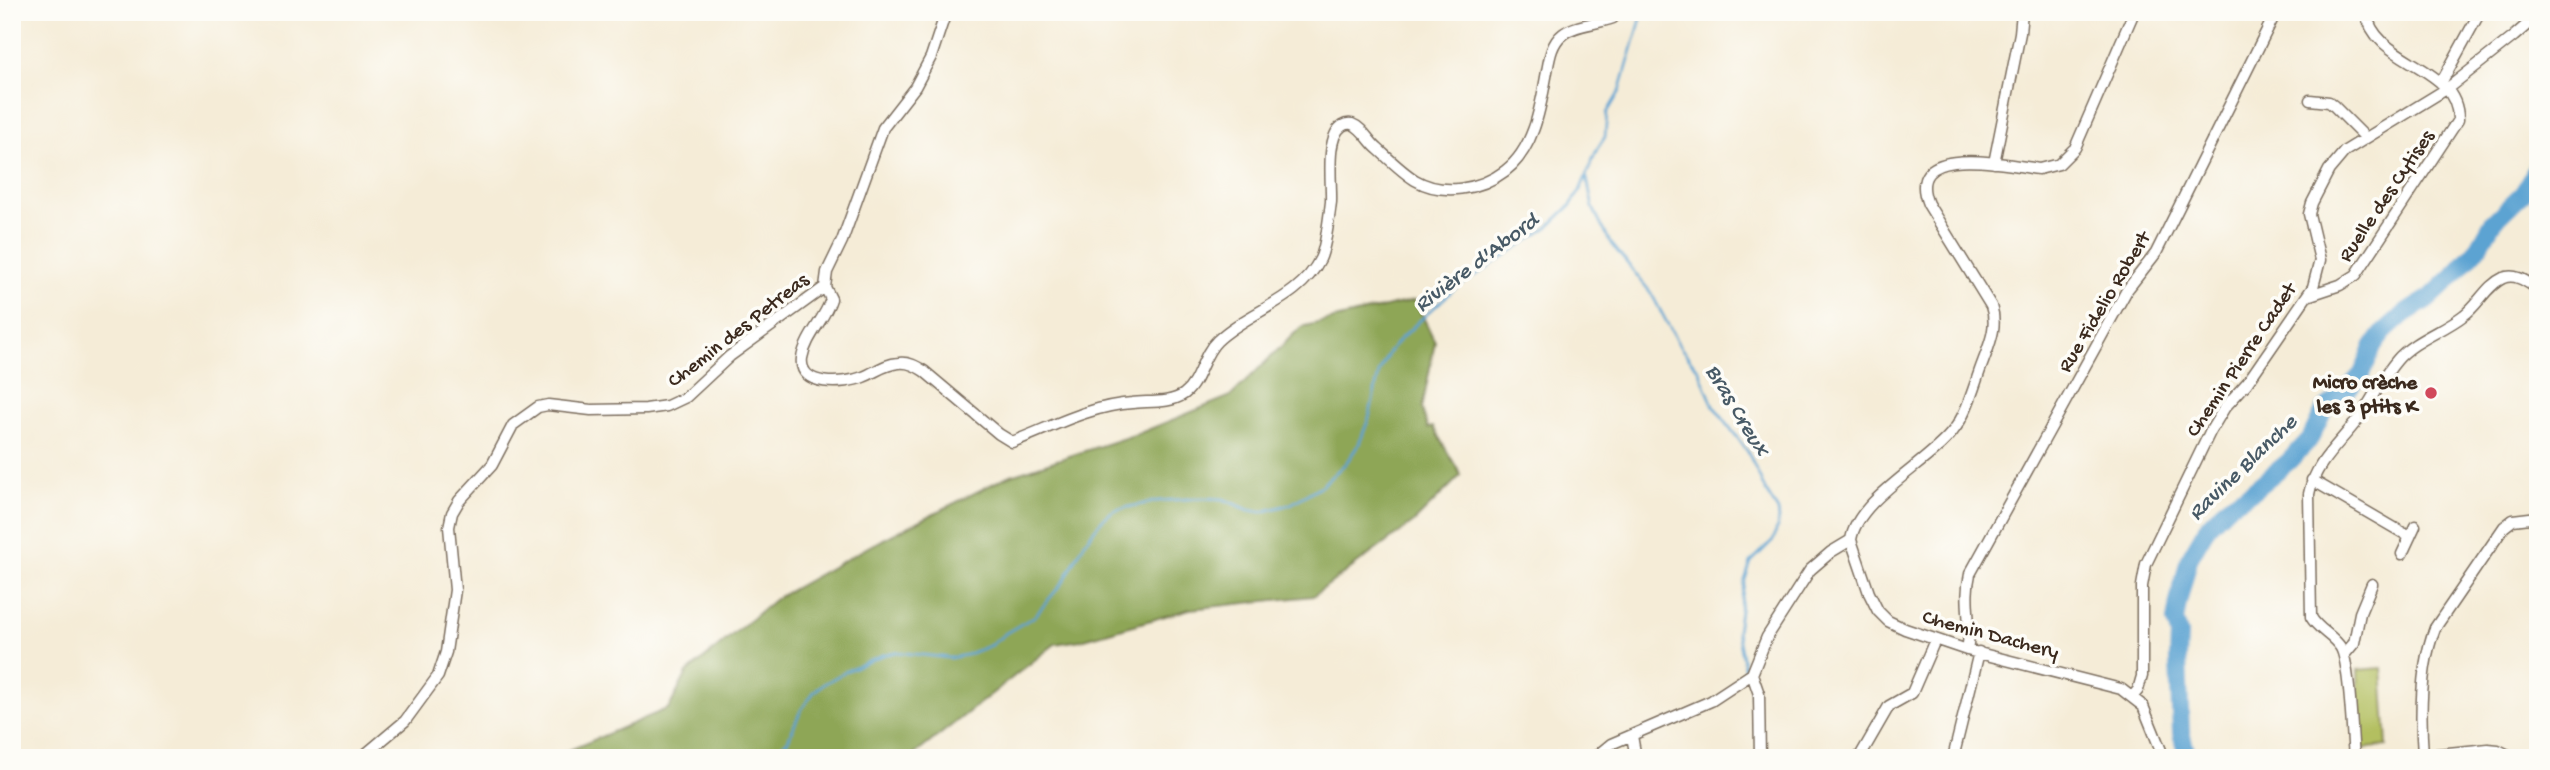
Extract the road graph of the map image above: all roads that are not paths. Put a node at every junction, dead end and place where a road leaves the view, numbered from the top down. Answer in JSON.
{"nodes":[{"id":1,"x":946,"y":12,"type":"edge"},
{"id":2,"x":1613,"y":12,"type":"edge"},
{"id":3,"x":2022,"y":12,"type":"edge"},
{"id":4,"x":2134,"y":12,"type":"edge"},
{"id":5,"x":2276,"y":12,"type":"edge"},
{"id":6,"x":2367,"y":12,"type":"edge"},
{"id":7,"x":2480,"y":12,"type":"edge"},
{"id":8,"x":2538,"y":15,"type":"edge"},
{"id":9,"x":2444,"y":85,"type":"junction"},
{"id":10,"x":2310,"y":100,"type":"dead end"},
{"id":11,"x":2366,"y":138,"type":"junction"},
{"id":12,"x":1994,"y":163,"type":"junction"},
{"id":13,"x":825,"y":287,"type":"junction"},
{"id":14,"x":2538,"y":289,"type":"edge"},
{"id":15,"x":2307,"y":296,"type":"junction"},
{"id":16,"x":2312,"y":480,"type":"junction"},
{"id":17,"x":2538,"y":517,"type":"edge"},
{"id":18,"x":1852,"y":540,"type":"junction"},
{"id":19,"x":2402,"y":554,"type":"dead end"},
{"id":20,"x":2372,"y":584,"type":"dead end"},
{"id":21,"x":1935,"y":640,"type":"junction"},
{"id":22,"x":1967,"y":650,"type":"junction"},
{"id":23,"x":1979,"y":652,"type":"junction"},
{"id":24,"x":2344,"y":655,"type":"junction"},
{"id":25,"x":1752,"y":674,"type":"junction"},
{"id":26,"x":2132,"y":697,"type":"junction"},
{"id":27,"x":1632,"y":736,"type":"junction"},
{"id":28,"x":2476,"y":754,"type":"edge"},
{"id":29,"x":2423,"y":755,"type":"junction"},
{"id":30,"x":361,"y":758,"type":"edge"},
{"id":31,"x":1594,"y":758,"type":"edge"},
{"id":32,"x":1636,"y":758,"type":"edge"},
{"id":33,"x":1760,"y":758,"type":"edge"},
{"id":34,"x":1859,"y":758,"type":"edge"},
{"id":35,"x":1953,"y":758,"type":"edge"},
{"id":36,"x":2164,"y":758,"type":"edge"},
{"id":37,"x":2354,"y":758,"type":"edge"},
{"id":38,"x":2399,"y":758,"type":"edge"},
{"id":39,"x":2514,"y":758,"type":"edge"}],
"edges":[{"from":1,"to":13,"type":"street","name":"Chemin des Petreas"},
{"from":2,"to":13,"type":"street"},
{"from":3,"to":12,"type":"street"},
{"from":4,"to":12,"type":"street"},
{"from":5,"to":22,"type":"street","name":"Rue Fidelio Robert"},
{"from":6,"to":9,"type":"street"},
{"from":7,"to":9,"type":"street"},
{"from":8,"to":9,"type":"street","name":"Chemin Pierre Cadet"},
{"from":9,"to":11,"type":"street","name":"Chemin Pierre Cadet"},
{"from":9,"to":15,"type":"street","name":"Ruelle des Cytises"},
{"from":10,"to":11,"type":"street"},
{"from":11,"to":15,"type":"street","name":"Chemin Pierre Cadet"},
{"from":12,"to":18,"type":"street"},
{"from":13,"to":30,"type":"street","name":"Chemin des Petreas"},
{"from":14,"to":16,"type":"street"},
{"from":15,"to":26,"type":"street","name":"Chemin Pierre Cadet"},
{"from":16,"to":19,"type":"street"},
{"from":16,"to":24,"type":"street"},
{"from":17,"to":29,"type":"street"},
{"from":18,"to":21,"type":"street","name":"Chemin Dachery"},
{"from":18,"to":25,"type":"street"},
{"from":20,"to":24,"type":"street"},
{"from":21,"to":22,"type":"street","name":"Chemin Dachery"},
{"from":21,"to":34,"type":"street"},
{"from":22,"to":23,"type":"street","name":"Chemin Dachery"},
{"from":23,"to":26,"type":"street","name":"Chemin Dachery"},
{"from":23,"to":35,"type":"street"},
{"from":24,"to":37,"type":"street"},
{"from":25,"to":27,"type":"street"},
{"from":25,"to":33,"type":"street"},
{"from":26,"to":36,"type":"street"},
{"from":27,"to":31,"type":"street"},
{"from":27,"to":32,"type":"street"},
{"from":28,"to":29,"type":"street"},
{"from":28,"to":39,"type":"street"},
{"from":29,"to":38,"type":"street"}]}
